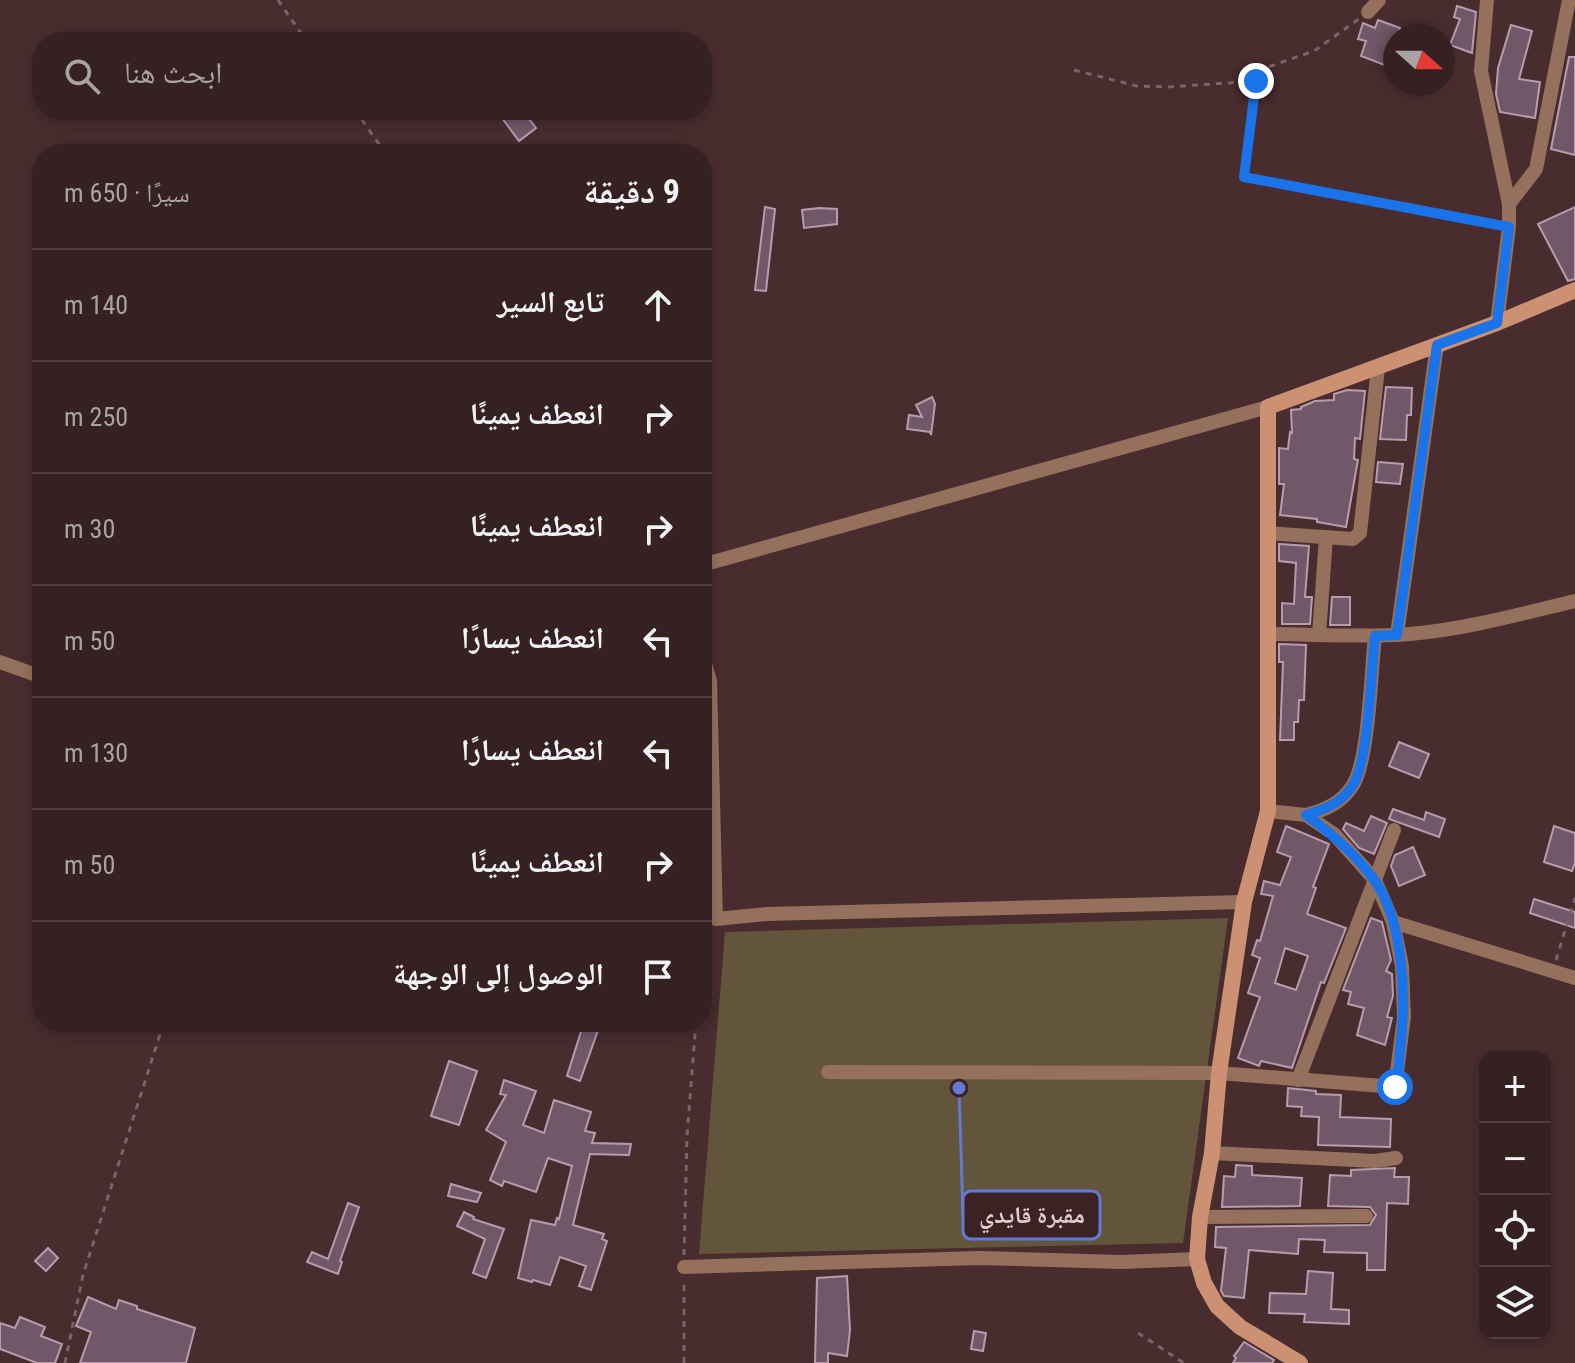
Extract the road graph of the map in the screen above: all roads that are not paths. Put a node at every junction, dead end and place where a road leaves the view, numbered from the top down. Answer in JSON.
{"nodes":[{"id":1,"x":1379,"y":0,"type":"edge"},
{"id":2,"x":1487,"y":0,"type":"edge"},
{"id":3,"x":1569,"y":0,"type":"edge"},
{"id":4,"x":1368,"y":12,"type":"road end"},
{"id":5,"x":1509,"y":204,"type":"junction"},
{"id":6,"x":1575,"y":290,"type":"edge"},
{"id":7,"x":1497,"y":323,"type":"junction"},
{"id":8,"x":1437,"y":345,"type":"junction"},
{"id":9,"x":1378,"y":368,"type":"junction"},
{"id":10,"x":1268,"y":407,"type":"junction"},
{"id":11,"x":1267,"y":533,"type":"junction"},
{"id":12,"x":1326,"y":537,"type":"junction"},
{"id":13,"x":712,"y":562,"type":"edge"},
{"id":14,"x":1575,"y":601,"type":"edge"},
{"id":15,"x":1267,"y":634,"type":"junction"},
{"id":16,"x":1319,"y":635,"type":"junction"},
{"id":17,"x":1397,"y":635,"type":"junction"},
{"id":18,"x":1375,"y":636,"type":"junction"},
{"id":19,"x":0,"y":662,"type":"edge"},
{"id":20,"x":32,"y":673,"type":"edge"},
{"id":21,"x":712,"y":760,"type":"edge"},
{"id":22,"x":1268,"y":811,"type":"junction"},
{"id":23,"x":1306,"y":815,"type":"junction"},
{"id":24,"x":1394,"y":830,"type":"dead end"},
{"id":25,"x":1375,"y":880,"type":"junction"},
{"id":26,"x":1244,"y":902,"type":"junction"},
{"id":27,"x":1393,"y":922,"type":"junction"},
{"id":28,"x":1575,"y":978,"type":"edge"},
{"id":29,"x":828,"y":1072,"type":"dead end"},
{"id":30,"x":1219,"y":1073,"type":"junction"},
{"id":31,"x":1298,"y":1080,"type":"junction"},
{"id":32,"x":1212,"y":1153,"type":"junction"},
{"id":33,"x":1396,"y":1158,"type":"dead end"},
{"id":34,"x":1366,"y":1216,"type":"dead end"},
{"id":35,"x":1200,"y":1217,"type":"junction"},
{"id":36,"x":1197,"y":1259,"type":"junction"},
{"id":37,"x":684,"y":1267,"type":"road end"},
{"id":38,"x":1300,"y":1363,"type":"edge"}],
"edges":[{"from":1,"to":4,"type":"street"},
{"from":2,"to":5,"type":"street"},
{"from":3,"to":5,"type":"street"},
{"from":5,"to":7,"type":"street"},
{"from":6,"to":7,"type":"street"},
{"from":7,"to":8,"type":"street"},
{"from":8,"to":9,"type":"street"},
{"from":8,"to":17,"type":"street"},
{"from":9,"to":10,"type":"street"},
{"from":9,"to":12,"type":"street"},
{"from":10,"to":11,"type":"street"},
{"from":10,"to":13,"type":"street"},
{"from":11,"to":12,"type":"street"},
{"from":11,"to":15,"type":"street"},
{"from":12,"to":16,"type":"street"},
{"from":14,"to":17,"type":"street"},
{"from":15,"to":16,"type":"street"},
{"from":15,"to":22,"type":"street"},
{"from":16,"to":18,"type":"street"},
{"from":17,"to":18,"type":"street"},
{"from":18,"to":23,"type":"street"},
{"from":19,"to":20,"type":"street"},
{"from":21,"to":26,"type":"street"},
{"from":22,"to":23,"type":"street"},
{"from":22,"to":26,"type":"street"},
{"from":23,"to":25,"type":"street"},
{"from":24,"to":25,"type":"street"},
{"from":25,"to":27,"type":"street"},
{"from":25,"to":31,"type":"street"},
{"from":26,"to":30,"type":"street"},
{"from":27,"to":28,"type":"street"},
{"from":27,"to":31,"type":"street"},
{"from":29,"to":30,"type":"street"},
{"from":30,"to":31,"type":"street"},
{"from":30,"to":32,"type":"street"},
{"from":32,"to":33,"type":"street"},
{"from":32,"to":35,"type":"street"},
{"from":34,"to":35,"type":"street"},
{"from":35,"to":36,"type":"street"},
{"from":36,"to":37,"type":"street"},
{"from":36,"to":38,"type":"street"}]}
